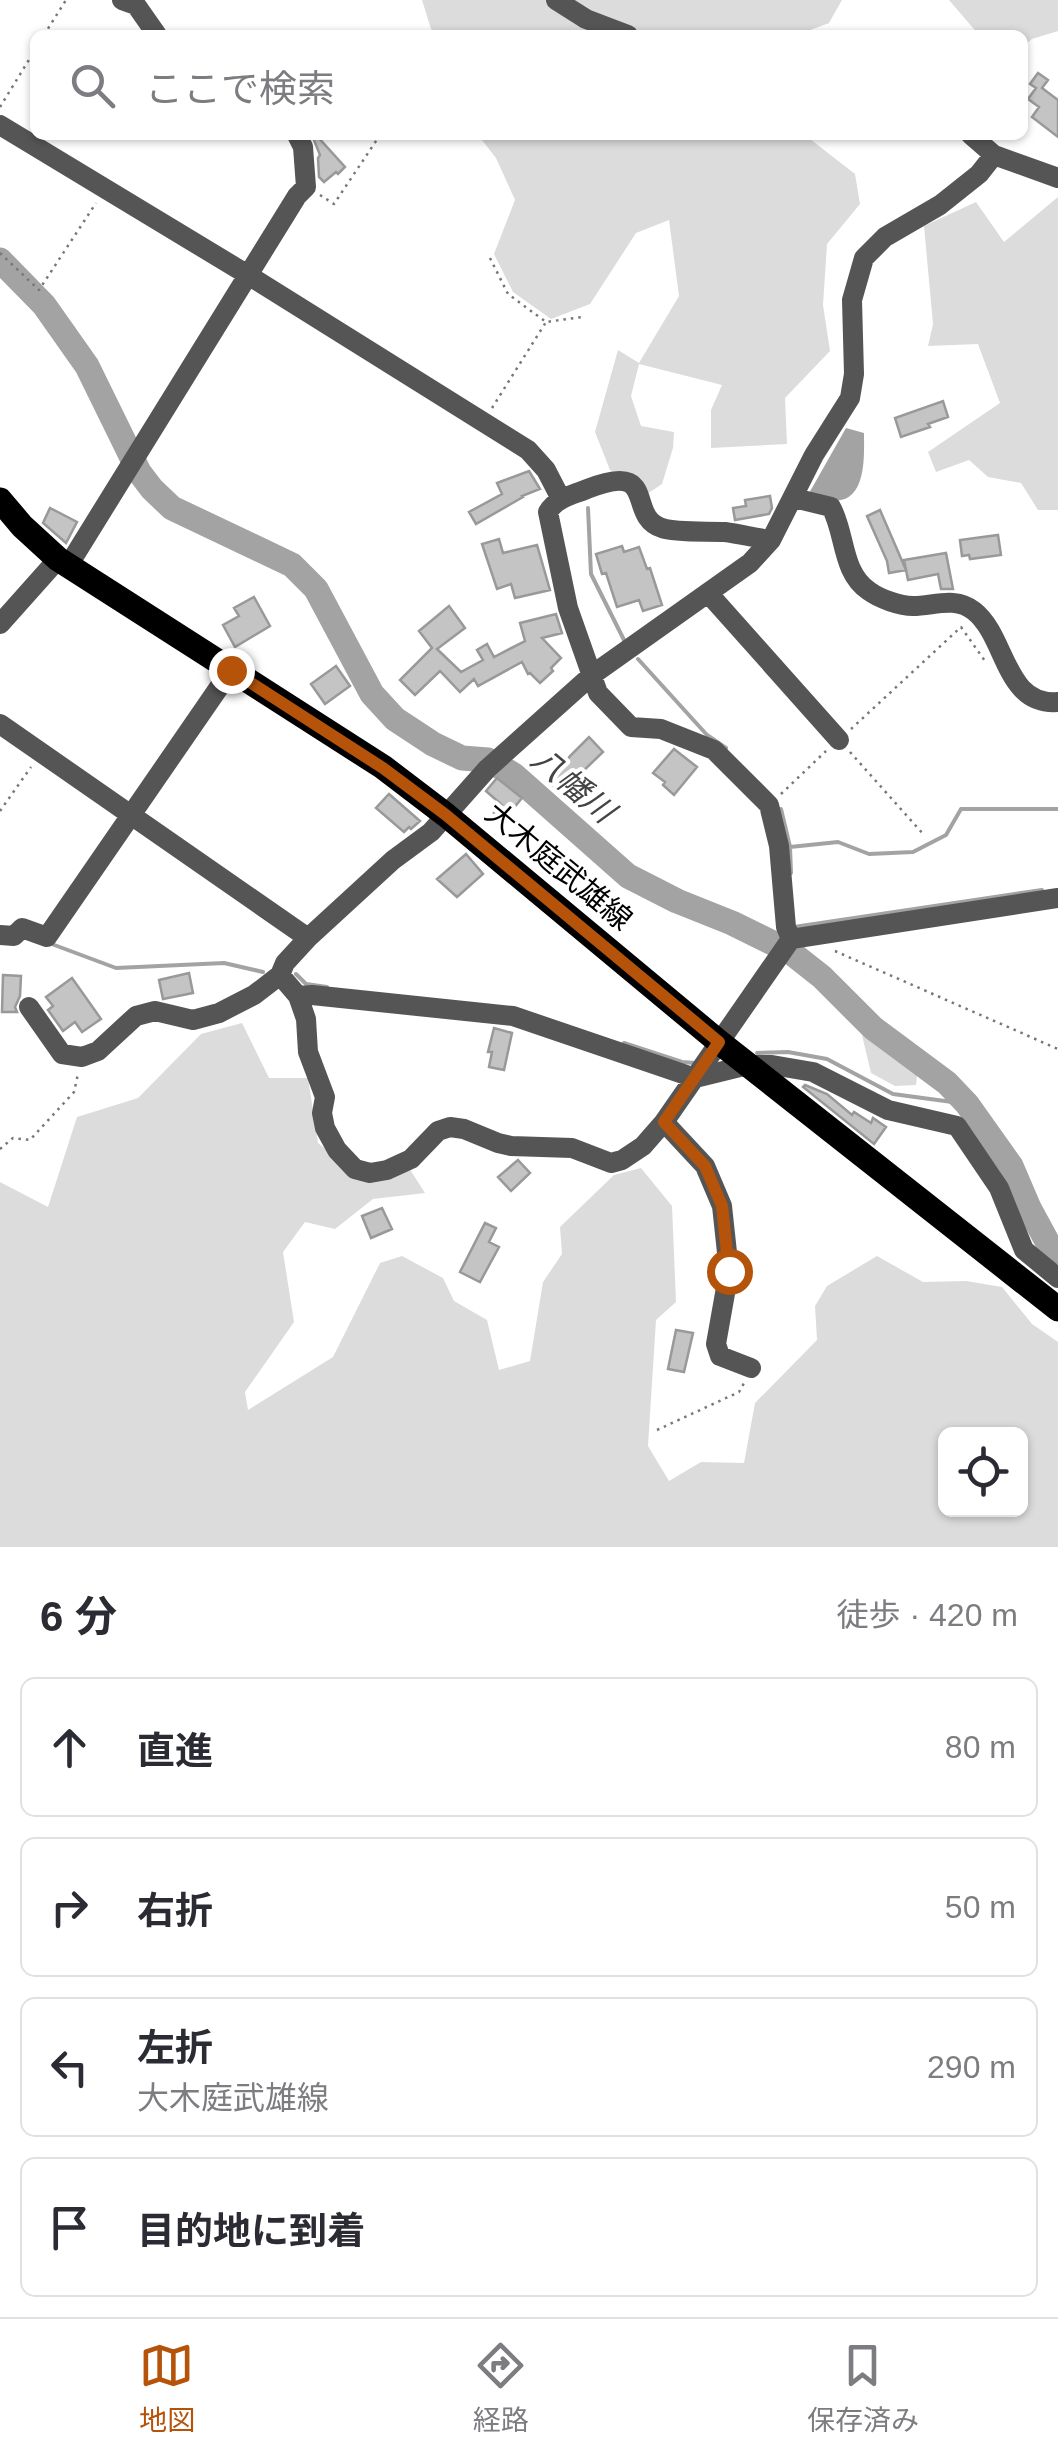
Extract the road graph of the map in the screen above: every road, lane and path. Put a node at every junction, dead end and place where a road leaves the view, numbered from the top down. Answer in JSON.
{"nodes":[{"id":1,"x":66,"y":0,"type":"edge"},
{"id":2,"x":122,"y":0,"type":"edge"},
{"id":3,"x":556,"y":0,"type":"edge"},
{"id":4,"x":47,"y":30,"type":"edge"},
{"id":5,"x":154,"y":30,"type":"edge"},
{"id":6,"x":615,"y":30,"type":"edge"},
{"id":7,"x":30,"y":58,"type":"edge"},
{"id":8,"x":0,"y":106,"type":"edge"},
{"id":9,"x":0,"y":125,"type":"edge"},
{"id":10,"x":300,"y":140,"type":"edge"},
{"id":11,"x":377,"y":140,"type":"edge"},
{"id":12,"x":977,"y":140,"type":"edge"},
{"id":13,"x":994,"y":155,"type":"junction"},
{"id":14,"x":1058,"y":178,"type":"edge"},
{"id":15,"x":306,"y":187,"type":"junction"},
{"id":16,"x":106,"y":189,"type":"junction"},
{"id":17,"x":0,"y":252,"type":"edge"},
{"id":18,"x":490,"y":258,"type":"dead end"},
{"id":19,"x":248,"y":275,"type":"junction"},
{"id":20,"x":582,"y":317,"type":"dead end"},
{"id":21,"x":546,"y":322,"type":"junction"},
{"id":22,"x":483,"y":422,"type":"junction"},
{"id":23,"x":794,"y":498,"type":"junction"},
{"id":24,"x":561,"y":499,"type":"junction"},
{"id":25,"x":0,"y":500,"type":"edge"},
{"id":26,"x":771,"y":540,"type":"junction"},
{"id":27,"x":63,"y":562,"type":"junction"},
{"id":28,"x":708,"y":593,"type":"junction"},
{"id":29,"x":0,"y":624,"type":"edge"},
{"id":30,"x":231,"y":670,"type":"junction"},
{"id":31,"x":993,"y":673,"type":"dead end"},
{"id":32,"x":592,"y":675,"type":"junction"},
{"id":33,"x":1058,"y":702,"type":"edge"},
{"id":34,"x":0,"y":724,"type":"edge"},
{"id":35,"x":839,"y":740,"type":"junction"},
{"id":36,"x":42,"y":753,"type":"junction"},
{"id":37,"x":769,"y":805,"type":"junction"},
{"id":38,"x":0,"y":811,"type":"edge"},
{"id":39,"x":131,"y":815,"type":"junction"},
{"id":40,"x":446,"y":815,"type":"junction"},
{"id":41,"x":924,"y":834,"type":"dead end"},
{"id":42,"x":1058,"y":898,"type":"edge"},
{"id":43,"x":0,"y":935,"type":"edge"},
{"id":44,"x":308,"y":938,"type":"junction"},
{"id":45,"x":790,"y":939,"type":"junction"},
{"id":46,"x":836,"y":951,"type":"dead end"},
{"id":47,"x":280,"y":975,"type":"junction"},
{"id":48,"x":298,"y":996,"type":"junction"},
{"id":49,"x":29,"y":1007,"type":"dead end"},
{"id":50,"x":719,"y":1042,"type":"junction"},
{"id":51,"x":1058,"y":1050,"type":"edge"},
{"id":52,"x":82,"y":1058,"type":"junction"},
{"id":53,"x":748,"y":1065,"type":"junction"},
{"id":54,"x":694,"y":1078,"type":"junction"},
{"id":55,"x":664,"y":1122,"type":"junction"},
{"id":56,"x":0,"y":1149,"type":"edge"},
{"id":57,"x":1058,"y":1278,"type":"edge"},
{"id":58,"x":1058,"y":1309,"type":"edge"},
{"id":59,"x":751,"y":1368,"type":"joint"},
{"id":60,"x":657,"y":1430,"type":"dead end"}],
"edges":[{"from":1,"to":4,"type":"path"},
{"from":2,"to":5,"type":"street"},
{"from":3,"to":6,"type":"street"},
{"from":7,"to":8,"type":"path"},
{"from":9,"to":16,"type":"street"},
{"from":10,"to":15,"type":"street"},
{"from":11,"to":15,"type":"path"},
{"from":12,"to":13,"type":"street"},
{"from":13,"to":14,"type":"street"},
{"from":13,"to":23,"type":"street"},
{"from":15,"to":19,"type":"street"},
{"from":16,"to":17,"type":"path"},
{"from":16,"to":19,"type":"street"},
{"from":18,"to":21,"type":"path"},
{"from":19,"to":22,"type":"street"},
{"from":19,"to":27,"type":"street"},
{"from":20,"to":21,"type":"path"},
{"from":21,"to":22,"type":"path"},
{"from":22,"to":24,"type":"street"},
{"from":23,"to":26,"type":"street"},
{"from":23,"to":33,"type":"street"},
{"from":24,"to":26,"type":"street"},
{"from":24,"to":32,"type":"street"},
{"from":25,"to":27,"type":"main road","name":"大木庭武雄線"},
{"from":26,"to":28,"type":"street"},
{"from":27,"to":29,"type":"street"},
{"from":27,"to":30,"type":"main road","name":"大木庭武雄線"},
{"from":28,"to":32,"type":"street"},
{"from":28,"to":35,"type":"street"},
{"from":30,"to":39,"type":"street"},
{"from":30,"to":40,"type":"main road","name":"大木庭武雄線"},
{"from":31,"to":35,"type":"path"},
{"from":32,"to":37,"type":"street"},
{"from":32,"to":40,"type":"street"},
{"from":34,"to":36,"type":"street"},
{"from":35,"to":37,"type":"path"},
{"from":35,"to":41,"type":"path"},
{"from":36,"to":38,"type":"path"},
{"from":36,"to":39,"type":"street"},
{"from":37,"to":45,"type":"street"},
{"from":39,"to":43,"type":"street"},
{"from":39,"to":44,"type":"street"},
{"from":40,"to":44,"type":"street"},
{"from":40,"to":50,"type":"main road","name":"大木庭武雄線"},
{"from":42,"to":45,"type":"street"},
{"from":44,"to":47,"type":"street"},
{"from":45,"to":50,"type":"street"},
{"from":46,"to":51,"type":"path"},
{"from":47,"to":48,"type":"street"},
{"from":47,"to":52,"type":"street"},
{"from":48,"to":54,"type":"street"},
{"from":48,"to":55,"type":"street"},
{"from":49,"to":52,"type":"street"},
{"from":50,"to":53,"type":"main road","name":"大木庭武雄線"},
{"from":50,"to":54,"type":"street"},
{"from":52,"to":56,"type":"path"},
{"from":53,"to":54,"type":"street"},
{"from":53,"to":57,"type":"street"},
{"from":53,"to":58,"type":"main road","name":"大木庭武雄線"},
{"from":54,"to":55,"type":"street"},
{"from":55,"to":59,"type":"street"},
{"from":59,"to":60,"type":"path"}]}
